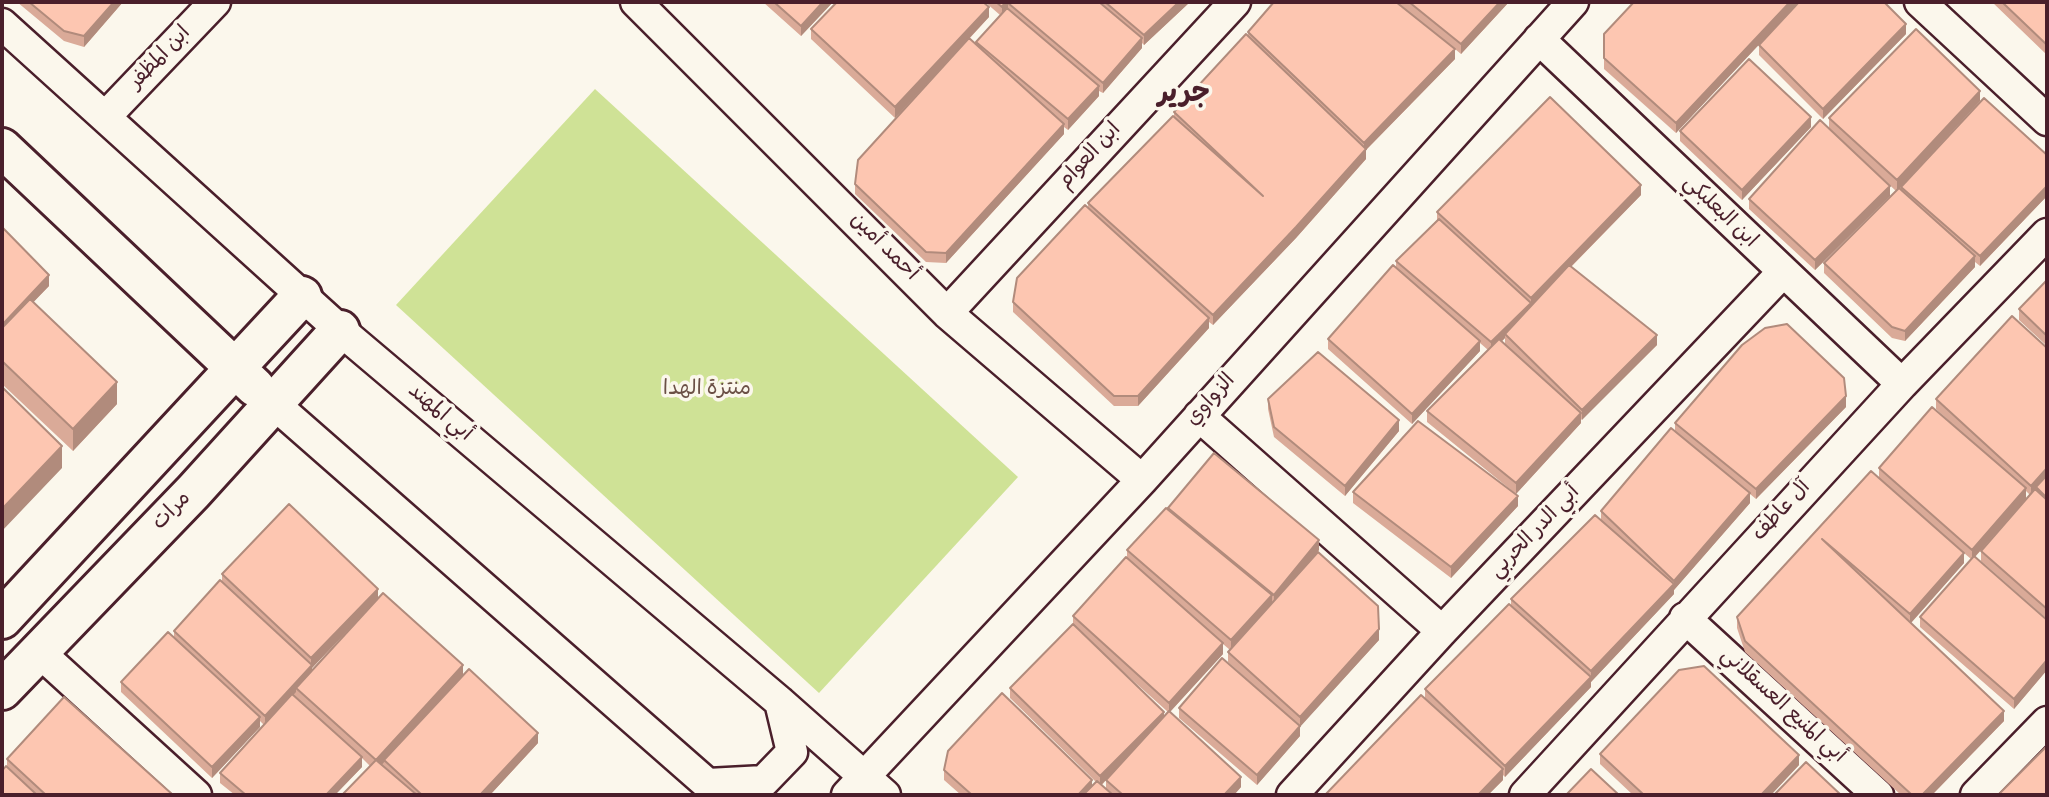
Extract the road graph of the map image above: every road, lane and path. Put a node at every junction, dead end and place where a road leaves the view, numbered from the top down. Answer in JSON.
{"nodes":[{"id":1,"x":215,"y":2,"type":"edge"},
{"id":2,"x":636,"y":2,"type":"edge"},
{"id":3,"x":1235,"y":2,"type":"edge"},
{"id":4,"x":1573,"y":2,"type":"edge"},
{"id":5,"x":1920,"y":2,"type":"edge"},
{"id":6,"x":2,"y":24,"type":"edge"},
{"id":7,"x":1539,"y":39,"type":"junction"},
{"id":8,"x":106,"y":116,"type":"junction"},
{"id":9,"x":2047,"y":120,"type":"edge"},
{"id":10,"x":2,"y":148,"type":"edge"},
{"id":11,"x":2047,"y":234,"type":"edge"},
{"id":12,"x":1782,"y":273,"type":"junction"},
{"id":13,"x":302,"y":296,"type":"junction"},
{"id":14,"x":947,"y":313,"type":"junction"},
{"id":15,"x":340,"y":330,"type":"junction"},
{"id":16,"x":235,"y":368,"type":"junction"},
{"id":17,"x":1902,"y":384,"type":"junction"},
{"id":18,"x":273,"y":403,"type":"junction"},
{"id":19,"x":1199,"y":416,"type":"junction"},
{"id":20,"x":151,"y":459,"type":"junction"},
{"id":21,"x":1142,"y":480,"type":"junction"},
{"id":22,"x":193,"y":492,"type":"junction"},
{"id":23,"x":1685,"y":618,"type":"junction"},
{"id":24,"x":2,"y":619,"type":"edge"},
{"id":25,"x":1442,"y":631,"type":"junction"},
{"id":26,"x":38,"y":651,"type":"junction"},
{"id":27,"x":2,"y":690,"type":"edge"},
{"id":28,"x":780,"y":702,"type":"junction"},
{"id":29,"x":2047,"y":722,"type":"edge"},
{"id":30,"x":865,"y":789,"type":"edge"},
{"id":31,"x":714,"y":790,"type":"edge"},
{"id":32,"x":196,"y":795,"type":"edge"},
{"id":33,"x":1292,"y":795,"type":"edge"},
{"id":34,"x":1525,"y":795,"type":"edge"},
{"id":35,"x":1878,"y":795,"type":"edge"},
{"id":36,"x":1976,"y":795,"type":"edge"}],
"edges":[{"from":1,"to":8,"type":"street","name":"ابن المظفر"},
{"from":2,"to":14,"type":"street","name":"أحمد أمين"},
{"from":3,"to":14,"type":"street","name":"ابن العوام"},
{"from":4,"to":7,"type":"street","name":"الزواوي"},
{"from":5,"to":9,"type":"street"},
{"from":6,"to":8,"type":"street","name":"أبي المهند"},
{"from":7,"to":12,"type":"street","name":"ابن البعلبكي"},
{"from":7,"to":19,"type":"street","name":"الزواوي"},
{"from":8,"to":13,"type":"street","name":"أبي المهند"},
{"from":10,"to":16,"type":"street"},
{"from":11,"to":17,"type":"street","name":"آل عاطف"},
{"from":12,"to":17,"type":"street","name":"ابن البعلبكي"},
{"from":12,"to":25,"type":"street","name":"أبي الدر الحربي"},
{"from":13,"to":15,"type":"street","name":"أبي المهند"},
{"from":13,"to":16,"type":"street"},
{"from":14,"to":21,"type":"street","name":"أحمد أمين"},
{"from":15,"to":18,"type":"street","name":"مرات"},
{"from":15,"to":28,"type":"street","name":"أبي المهند"},
{"from":16,"to":18,"type":"street"},
{"from":16,"to":20,"type":"street"},
{"from":17,"to":23,"type":"street","name":"آل عاطف"},
{"from":18,"to":22,"type":"street","name":"مرات"},
{"from":18,"to":31,"type":"street"},
{"from":19,"to":21,"type":"street","name":"الزواوي"},
{"from":19,"to":25,"type":"street"},
{"from":20,"to":22,"type":"street"},
{"from":20,"to":24,"type":"street"},
{"from":21,"to":30,"type":"street","name":"الزواوي"},
{"from":22,"to":26,"type":"street","name":"مرات"},
{"from":23,"to":34,"type":"street","name":"آل عاطف"},
{"from":23,"to":35,"type":"street","name":"أبي المنيع العسقلاني"},
{"from":25,"to":33,"type":"street","name":"أبي الدر الحربي"},
{"from":26,"to":27,"type":"street","name":"مرات"},
{"from":26,"to":32,"type":"street"},
{"from":28,"to":30,"type":"street","name":"أبي المهند"},
{"from":28,"to":31,"type":"street"},
{"from":29,"to":36,"type":"street"}]}
